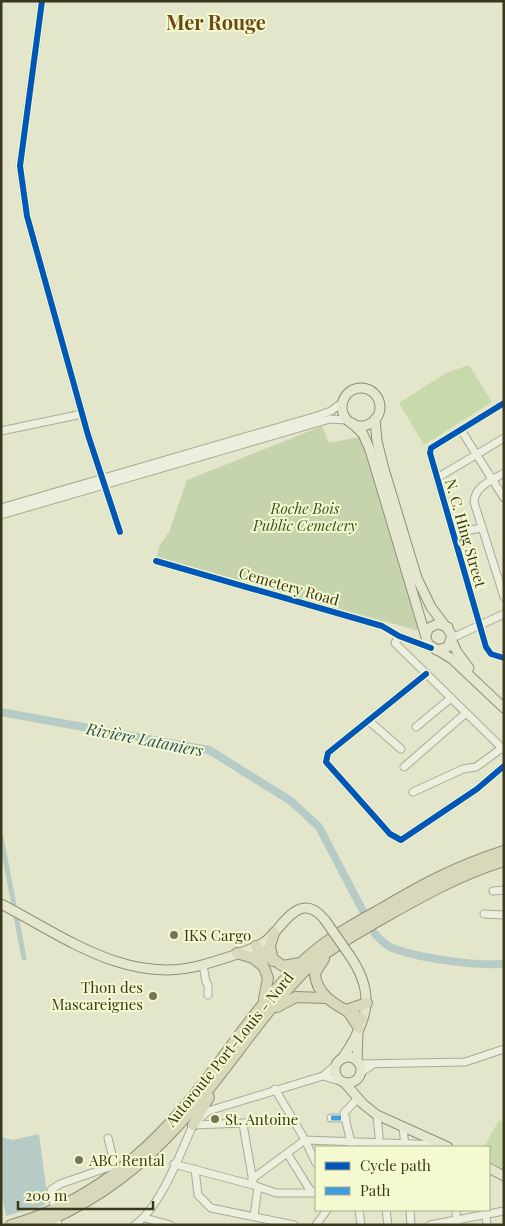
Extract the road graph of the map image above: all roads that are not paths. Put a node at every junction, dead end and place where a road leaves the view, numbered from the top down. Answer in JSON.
{"nodes":[{"id":1,"x":42,"y":1,"type":"edge"},
{"id":2,"x":342,"y":403,"type":"junction"},
{"id":3,"x":504,"y":403,"type":"edge"},
{"id":4,"x":82,"y":414,"type":"junction"},
{"id":5,"x":375,"y":419,"type":"junction"},
{"id":6,"x":350,"y":422,"type":"junction"},
{"id":7,"x":461,"y":430,"type":"junction"},
{"id":8,"x":1,"y":431,"type":"edge"},
{"id":9,"x":504,"y":438,"type":"edge"},
{"id":10,"x":478,"y":454,"type":"junction"},
{"id":11,"x":504,"y":473,"type":"edge"},
{"id":12,"x":437,"y":478,"type":"junction"},
{"id":13,"x":494,"y":480,"type":"junction"},
{"id":14,"x":102,"y":482,"type":"junction"},
{"id":15,"x":504,"y":498,"type":"edge"},
{"id":16,"x":1,"y":508,"type":"edge"},
{"id":17,"x":1,"y":515,"type":"edge"},
{"id":18,"x":482,"y":528,"type":"junction"},
{"id":19,"x":120,"y":532,"type":"dead end"},
{"id":20,"x":453,"y":533,"type":"junction"},
{"id":21,"x":156,"y":561,"type":"dead end"},
{"id":22,"x":501,"y":581,"type":"edge"},
{"id":23,"x":504,"y":597,"type":"edge"},
{"id":24,"x":504,"y":614,"type":"edge"},
{"id":25,"x":478,"y":625,"type":"junction"},
{"id":26,"x":451,"y":634,"type":"junction"},
{"id":27,"x":426,"y":635,"type":"junction"},
{"id":28,"x":399,"y":636,"type":"junction"},
{"id":29,"x":413,"y":642,"type":"junction"},
{"id":30,"x":433,"y":649,"type":"junction"},
{"id":31,"x":504,"y":658,"type":"edge"},
{"id":32,"x":426,"y":674,"type":"junction"},
{"id":33,"x":451,"y":698,"type":"junction"},
{"id":34,"x":504,"y":702,"type":"edge"},
{"id":35,"x":504,"y":708,"type":"edge"},
{"id":36,"x":466,"y":713,"type":"junction"},
{"id":37,"x":369,"y":721,"type":"junction"},
{"id":38,"x":416,"y":726,"type":"dead end"},
{"id":39,"x":401,"y":749,"type":"dead end"},
{"id":40,"x":503,"y":749,"type":"edge"},
{"id":41,"x":504,"y":766,"type":"edge"},
{"id":42,"x":404,"y":767,"type":"dead end"},
{"id":43,"x":413,"y":792,"type":"dead end"},
{"id":44,"x":504,"y":851,"type":"edge"},
{"id":45,"x":504,"y":861,"type":"edge"},
{"id":46,"x":504,"y":890,"type":"edge"},
{"id":47,"x":493,"y":891,"type":"dead end"},
{"id":48,"x":1,"y":904,"type":"edge"},
{"id":49,"x":484,"y":914,"type":"dead end"},
{"id":50,"x":504,"y":915,"type":"edge"},
{"id":51,"x":274,"y":934,"type":"junction"},
{"id":52,"x":256,"y":946,"type":"junction"},
{"id":53,"x":332,"y":948,"type":"junction"},
{"id":54,"x":237,"y":953,"type":"junction"},
{"id":55,"x":273,"y":961,"type":"junction"},
{"id":56,"x":301,"y":962,"type":"junction"},
{"id":57,"x":203,"y":965,"type":"junction"},
{"id":58,"x":263,"y":966,"type":"junction"},
{"id":59,"x":208,"y":995,"type":"dead end"},
{"id":60,"x":326,"y":998,"type":"junction"},
{"id":61,"x":366,"y":1003,"type":"junction"},
{"id":62,"x":265,"y":1009,"type":"junction"},
{"id":63,"x":346,"y":1010,"type":"junction"},
{"id":64,"x":360,"y":1026,"type":"junction"},
{"id":65,"x":504,"y":1049,"type":"edge"},
{"id":66,"x":235,"y":1053,"type":"junction"},
{"id":67,"x":339,"y":1062,"type":"junction"},
{"id":68,"x":358,"y":1070,"type":"junction"},
{"id":69,"x":323,"y":1076,"type":"junction"},
{"id":70,"x":342,"y":1082,"type":"junction"},
{"id":71,"x":275,"y":1090,"type":"junction"},
{"id":72,"x":357,"y":1098,"type":"junction"},
{"id":73,"x":377,"y":1115,"type":"junction"},
{"id":74,"x":331,"y":1118,"type":"dead end"},
{"id":75,"x":346,"y":1118,"type":"junction"},
{"id":76,"x":294,"y":1121,"type":"junction"},
{"id":77,"x":193,"y":1124,"type":"junction"},
{"id":78,"x":243,"y":1124,"type":"junction"},
{"id":79,"x":403,"y":1126,"type":"junction"},
{"id":80,"x":108,"y":1138,"type":"dead end"},
{"id":81,"x":305,"y":1140,"type":"junction"},
{"id":82,"x":352,"y":1144,"type":"edge"},
{"id":83,"x":380,"y":1145,"type":"edge"},
{"id":84,"x":405,"y":1145,"type":"edge"},
{"id":85,"x":445,"y":1146,"type":"edge"},
{"id":86,"x":287,"y":1153,"type":"junction"},
{"id":87,"x":315,"y":1161,"type":"edge"},
{"id":88,"x":134,"y":1164,"type":"junction"},
{"id":89,"x":174,"y":1164,"type":"junction"},
{"id":90,"x":195,"y":1169,"type":"junction"},
{"id":91,"x":490,"y":1169,"type":"edge"},
{"id":92,"x":504,"y":1176,"type":"edge"},
{"id":93,"x":255,"y":1184,"type":"junction"},
{"id":94,"x":315,"y":1193,"type":"edge"},
{"id":95,"x":326,"y":1211,"type":"edge"},
{"id":96,"x":359,"y":1211,"type":"edge"},
{"id":97,"x":386,"y":1211,"type":"edge"},
{"id":98,"x":410,"y":1211,"type":"edge"},
{"id":99,"x":504,"y":1211,"type":"edge"},
{"id":100,"x":486,"y":1212,"type":"edge"},
{"id":101,"x":254,"y":1216,"type":"junction"},
{"id":102,"x":56,"y":1217,"type":"edge"},
{"id":103,"x":145,"y":1218,"type":"junction"},
{"id":104,"x":457,"y":1223,"type":"edge"},
{"id":105,"x":11,"y":1225,"type":"edge"},
{"id":106,"x":37,"y":1225,"type":"edge"},
{"id":107,"x":135,"y":1225,"type":"edge"},
{"id":108,"x":170,"y":1225,"type":"edge"},
{"id":109,"x":294,"y":1225,"type":"edge"},
{"id":110,"x":316,"y":1225,"type":"edge"},
{"id":111,"x":361,"y":1225,"type":"edge"},
{"id":112,"x":388,"y":1225,"type":"edge"},
{"id":113,"x":411,"y":1225,"type":"edge"},
{"id":114,"x":430,"y":1225,"type":"edge"},
{"id":115,"x":487,"y":1225,"type":"edge"}],
"edges":[{"from":1,"to":4,"type":"street"},
{"from":2,"to":5,"type":"main road"},
{"from":2,"to":6,"type":"main road"},
{"from":2,"to":14,"type":"street"},
{"from":3,"to":7,"type":"street"},
{"from":4,"to":8,"type":"street"},
{"from":4,"to":14,"type":"street"},
{"from":5,"to":6,"type":"main road"},
{"from":5,"to":26,"type":"main road"},
{"from":6,"to":14,"type":"street"},
{"from":6,"to":27,"type":"main road"},
{"from":7,"to":10,"type":"street"},
{"from":7,"to":12,"type":"street","name":"N. C. Hing Street"},
{"from":9,"to":10,"type":"street"},
{"from":10,"to":12,"type":"street"},
{"from":10,"to":13,"type":"street"},
{"from":11,"to":13,"type":"street"},
{"from":12,"to":20,"type":"street","name":"N. C. Hing Street"},
{"from":13,"to":15,"type":"street"},
{"from":13,"to":18,"type":"street"},
{"from":14,"to":16,"type":"street"},
{"from":14,"to":17,"type":"street"},
{"from":14,"to":19,"type":"street"},
{"from":18,"to":20,"type":"street"},
{"from":18,"to":22,"type":"street"},
{"from":20,"to":25,"type":"street","name":"N. C. Hing Street"},
{"from":21,"to":28,"type":"street","name":"Cemetery Road"},
{"from":22,"to":23,"type":"street"},
{"from":24,"to":25,"type":"street"},
{"from":25,"to":26,"type":"street"},
{"from":25,"to":31,"type":"street","name":"N. C. Hing Street"},
{"from":26,"to":27,"type":"main road"},
{"from":26,"to":30,"type":"main road"},
{"from":26,"to":34,"type":"main road"},
{"from":27,"to":29,"type":"street"},
{"from":27,"to":30,"type":"main road"},
{"from":28,"to":29,"type":"street","name":"Cemetery Road"},
{"from":28,"to":32,"type":"street"},
{"from":29,"to":30,"type":"street","name":"Cemetery Road"},
{"from":30,"to":35,"type":"main road"},
{"from":32,"to":33,"type":"street"},
{"from":32,"to":37,"type":"street"},
{"from":33,"to":36,"type":"street"},
{"from":33,"to":38,"type":"street"},
{"from":36,"to":40,"type":"street"},
{"from":36,"to":42,"type":"street"},
{"from":37,"to":39,"type":"street"},
{"from":37,"to":41,"type":"street"},
{"from":40,"to":43,"type":"street"},
{"from":44,"to":56,"type":"highway","name":"Autoroute Port-Louis - Nord"},
{"from":45,"to":53,"type":"highway","name":"Autoroute Port-Louis - Nord"},
{"from":46,"to":47,"type":"street"},
{"from":48,"to":57,"type":"main road"},
{"from":49,"to":50,"type":"street"},
{"from":51,"to":52,"type":"main road"},
{"from":51,"to":55,"type":"highway"},
{"from":51,"to":61,"type":"main road","bridge":true},
{"from":52,"to":54,"type":"main road"},
{"from":52,"to":55,"type":"highway"},
{"from":52,"to":58,"type":"highway"},
{"from":53,"to":60,"type":"highway"},
{"from":53,"to":62,"type":"highway","name":"Autoroute Port-Louis - Nord"},
{"from":54,"to":57,"type":"main road"},
{"from":54,"to":58,"type":"highway"},
{"from":55,"to":56,"type":"highway"},
{"from":56,"to":62,"type":"highway","name":"Autoroute Port-Louis - Nord"},
{"from":57,"to":59,"type":"street"},
{"from":58,"to":62,"type":"highway"},
{"from":60,"to":62,"type":"highway"},
{"from":60,"to":63,"type":"highway"},
{"from":61,"to":63,"type":"highway"},
{"from":61,"to":64,"type":"main road"},
{"from":62,"to":66,"type":"highway","name":"Autoroute Port-Louis - Nord"},
{"from":62,"to":88,"type":"highway","name":"Autoroute Port-Louis - Nord"},
{"from":63,"to":64,"type":"highway"},
{"from":64,"to":67,"type":"main road"},
{"from":64,"to":68,"type":"main road"},
{"from":65,"to":68,"type":"street"},
{"from":66,"to":77,"type":"highway"},
{"from":66,"to":88,"type":"highway","name":"Autoroute Port-Louis - Nord"},
{"from":67,"to":68,"type":"main road"},
{"from":67,"to":69,"type":"street"},
{"from":67,"to":70,"type":"main road"},
{"from":68,"to":70,"type":"main road"},
{"from":68,"to":72,"type":"main road"},
{"from":69,"to":70,"type":"street"},
{"from":69,"to":71,"type":"street"},
{"from":70,"to":72,"type":"main road"},
{"from":71,"to":76,"type":"street"},
{"from":71,"to":77,"type":"street"},
{"from":72,"to":73,"type":"main road"},
{"from":72,"to":75,"type":"street"},
{"from":73,"to":79,"type":"main road"},
{"from":73,"to":83,"type":"street"},
{"from":74,"to":75,"type":"street"},
{"from":75,"to":82,"type":"street"},
{"from":76,"to":78,"type":"street"},
{"from":76,"to":81,"type":"street"},
{"from":77,"to":78,"type":"street"},
{"from":77,"to":89,"type":"street"},
{"from":78,"to":93,"type":"street"},
{"from":79,"to":84,"type":"street"},
{"from":79,"to":85,"type":"main road"},
{"from":80,"to":102,"type":"street"},
{"from":81,"to":82,"type":"street"},
{"from":81,"to":86,"type":"street"},
{"from":81,"to":87,"type":"street"},
{"from":82,"to":83,"type":"street"},
{"from":83,"to":84,"type":"street"},
{"from":84,"to":85,"type":"street"},
{"from":86,"to":93,"type":"street"},
{"from":86,"to":94,"type":"street"},
{"from":88,"to":102,"type":"highway","name":"Autoroute Port-Louis - Nord"},
{"from":89,"to":90,"type":"street"},
{"from":89,"to":103,"type":"street"},
{"from":90,"to":93,"type":"street"},
{"from":90,"to":101,"type":"street"},
{"from":91,"to":92,"type":"main road"},
{"from":93,"to":94,"type":"street"},
{"from":93,"to":101,"type":"street"},
{"from":95,"to":110,"type":"street"},
{"from":96,"to":111,"type":"street"},
{"from":97,"to":112,"type":"street"},
{"from":98,"to":113,"type":"street"},
{"from":99,"to":100,"type":"street"},
{"from":100,"to":104,"type":"street"},
{"from":100,"to":115,"type":"street"},
{"from":101,"to":109,"type":"street"},
{"from":102,"to":105,"type":"highway","name":"Autoroute Port-Louis - Nord"},
{"from":102,"to":106,"type":"highway","name":"Autoroute Port-Louis - Nord"},
{"from":103,"to":107,"type":"street"},
{"from":103,"to":108,"type":"street"},
{"from":104,"to":114,"type":"street"}]}
